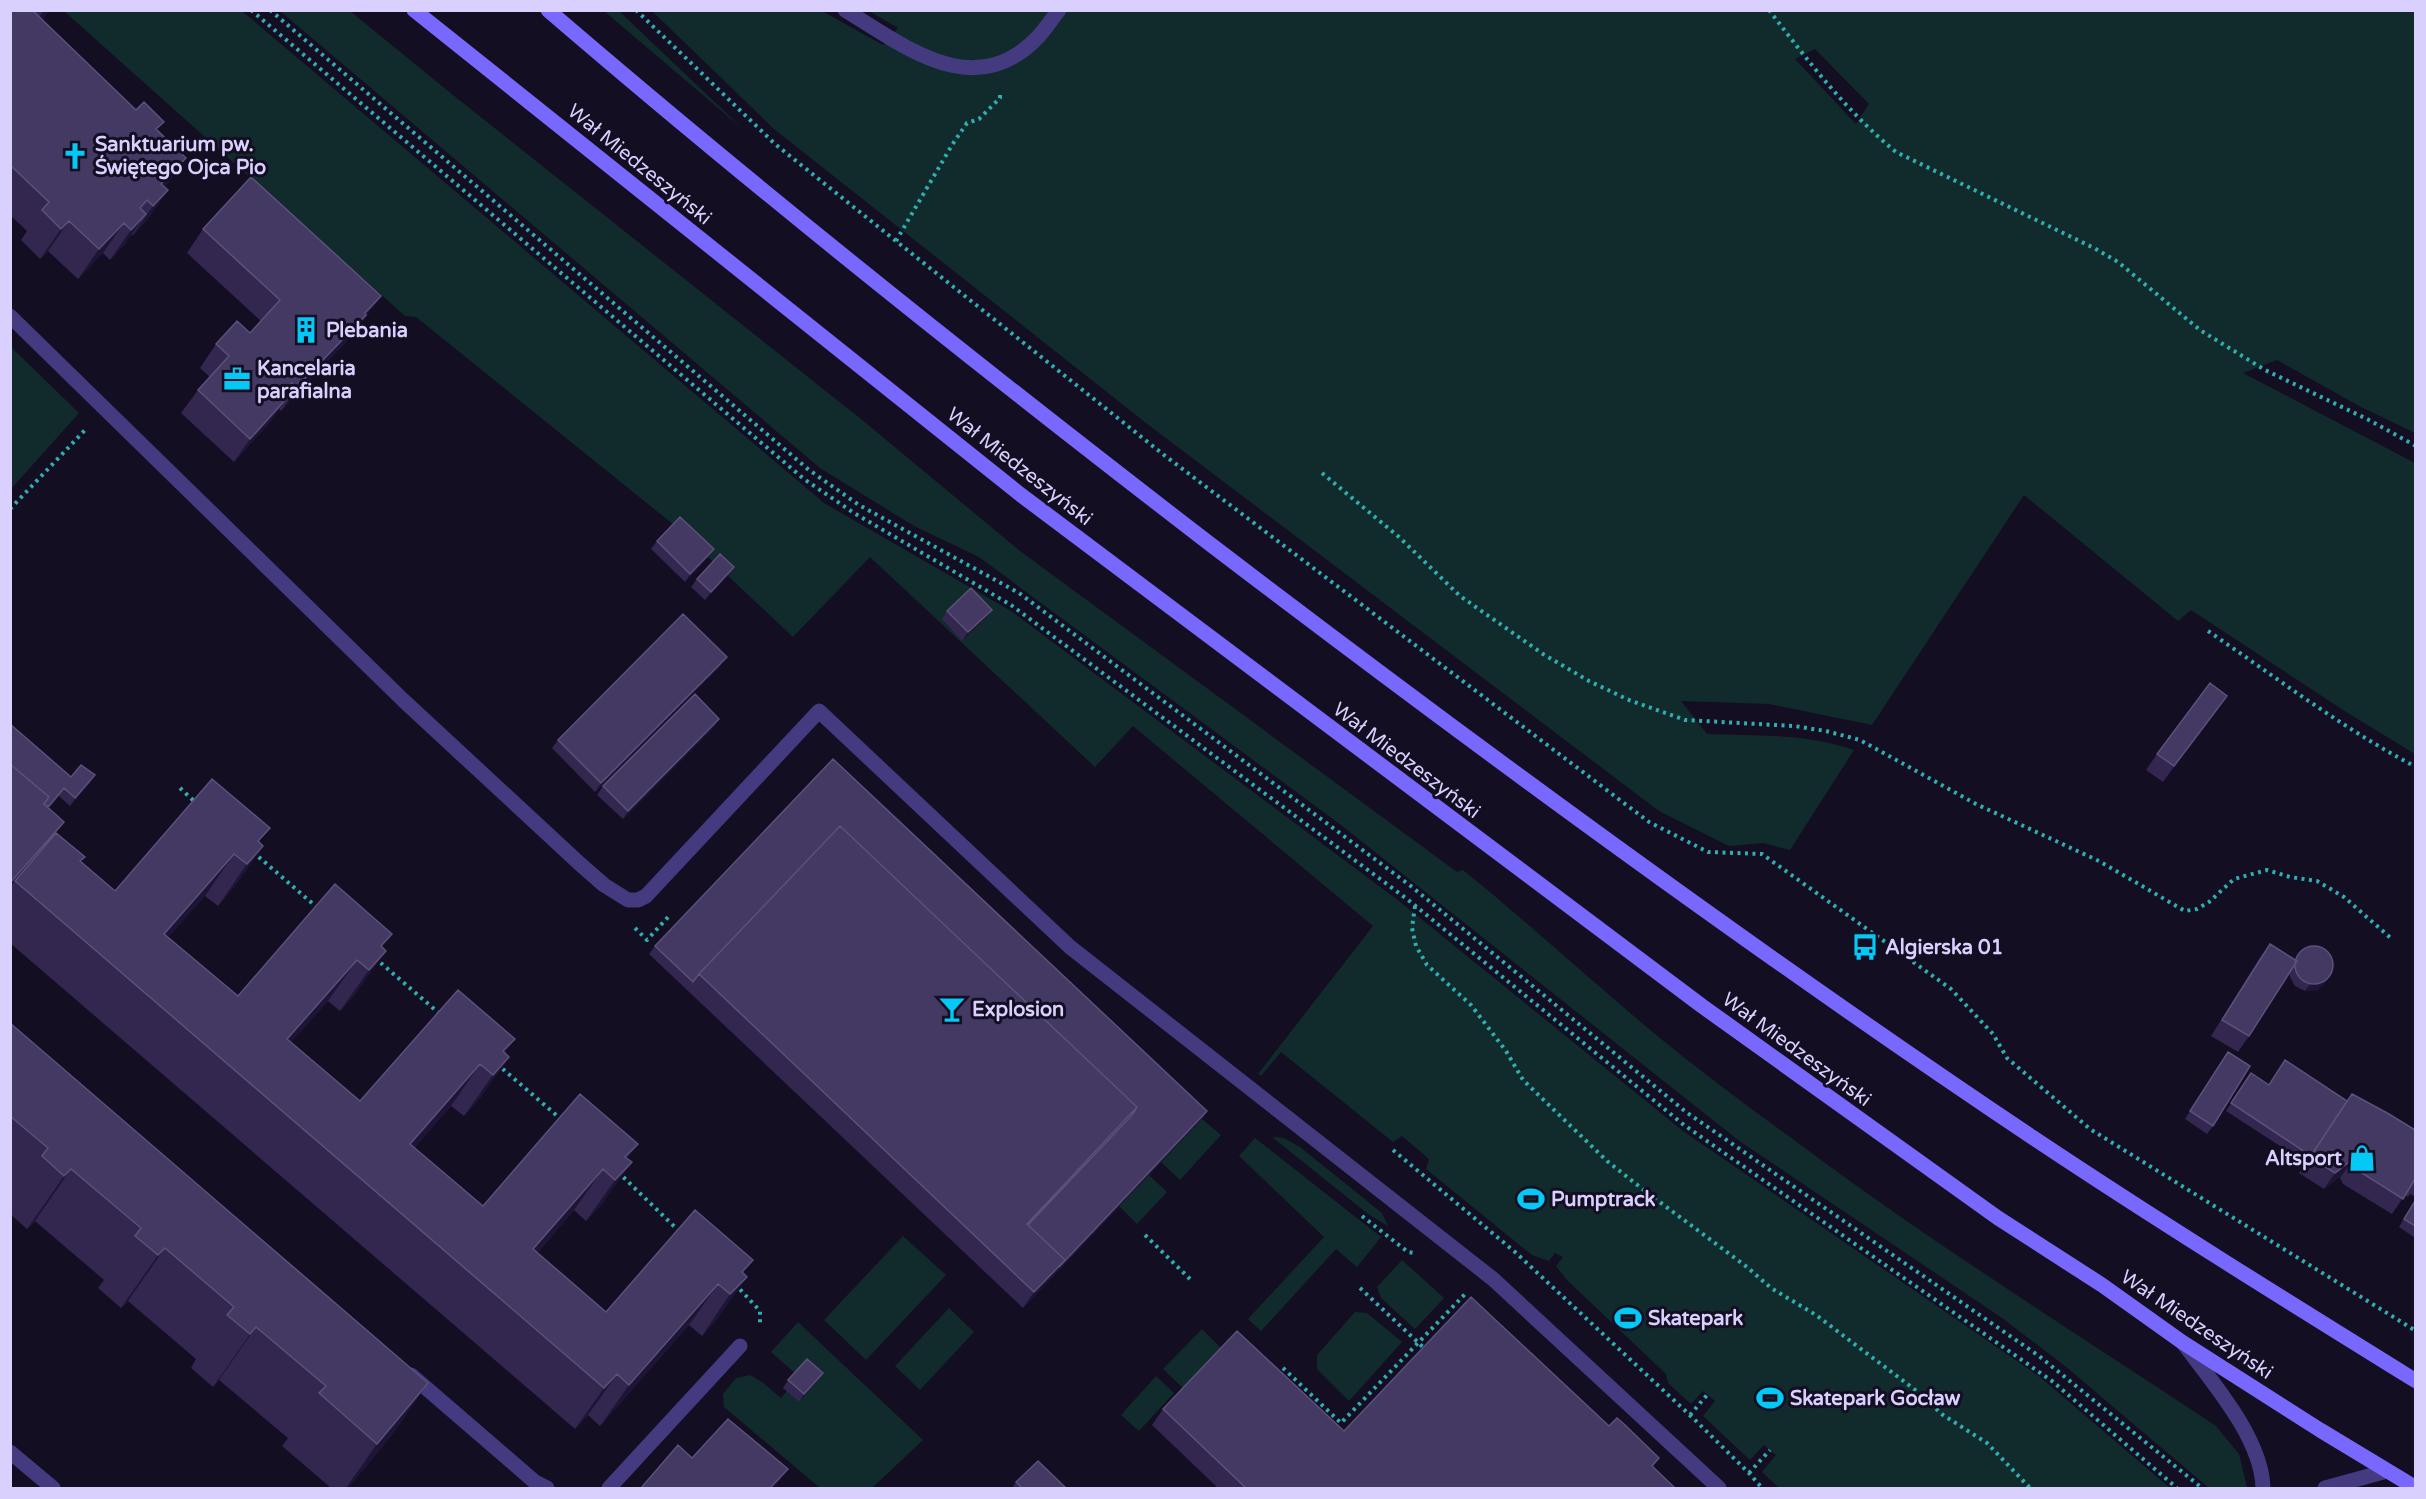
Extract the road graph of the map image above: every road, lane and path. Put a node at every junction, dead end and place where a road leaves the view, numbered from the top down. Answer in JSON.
{"nodes":[{"id":1,"x":251,"y":10,"type":"edge"},
{"id":2,"x":270,"y":10,"type":"edge"},
{"id":3,"x":414,"y":10,"type":"edge"},
{"id":4,"x":548,"y":10,"type":"edge"},
{"id":5,"x":636,"y":10,"type":"edge"},
{"id":6,"x":845,"y":10,"type":"edge"},
{"id":7,"x":1059,"y":10,"type":"edge"},
{"id":8,"x":1769,"y":10,"type":"edge"},
{"id":9,"x":1000,"y":98,"type":"dead end"},
{"id":10,"x":896,"y":241,"type":"junction"},
{"id":11,"x":10,"y":316,"type":"edge"},
{"id":12,"x":106,"y":409,"type":"junction"},
{"id":13,"x":2415,"y":446,"type":"edge"},
{"id":14,"x":1322,"y":473,"type":"dead end"},
{"id":15,"x":10,"y":509,"type":"edge"},
{"id":16,"x":2208,"y":631,"type":"dead end"},
{"id":17,"x":2415,"y":767,"type":"edge"},
{"id":18,"x":180,"y":788,"type":"dead end"},
{"id":19,"x":198,"y":804,"type":"edge"},
{"id":20,"x":252,"y":851,"type":"edge"},
{"id":21,"x":1415,"y":905,"type":"junction"},
{"id":22,"x":325,"y":914,"type":"edge"},
{"id":23,"x":671,"y":914,"type":"dead end"},
{"id":24,"x":639,"y":931,"type":"dead end"},
{"id":25,"x":2393,"y":940,"type":"dead end"},
{"id":26,"x":370,"y":953,"type":"edge"},
{"id":27,"x":442,"y":1016,"type":"edge"},
{"id":28,"x":496,"y":1064,"type":"edge"},
{"id":29,"x":569,"y":1126,"type":"edge"},
{"id":30,"x":1393,"y":1150,"type":"dead end"},
{"id":31,"x":613,"y":1166,"type":"edge"},
{"id":32,"x":1385,"y":1234,"type":"dead end"},
{"id":33,"x":1145,"y":1235,"type":"dead end"},
{"id":34,"x":688,"y":1240,"type":"edge"},
{"id":35,"x":1408,"y":1252,"type":"dead end"},
{"id":36,"x":729,"y":1279,"type":"edge"},
{"id":37,"x":1190,"y":1279,"type":"dead end"},
{"id":38,"x":1360,"y":1288,"type":"dead end"},
{"id":39,"x":1472,"y":1288,"type":"dead end"},
{"id":40,"x":2415,"y":1331,"type":"edge"},
{"id":41,"x":2182,"y":1342,"type":"junction"},
{"id":42,"x":1419,"y":1343,"type":"junction"},
{"id":43,"x":740,"y":1346,"type":"joint"},
{"id":44,"x":1425,"y":1349,"type":"edge"},
{"id":45,"x":400,"y":1365,"type":"edge"},
{"id":46,"x":1283,"y":1368,"type":"dead end"},
{"id":47,"x":2415,"y":1381,"type":"edge"},
{"id":48,"x":1707,"y":1395,"type":"dead end"},
{"id":49,"x":1690,"y":1415,"type":"junction"},
{"id":50,"x":1770,"y":1450,"type":"dead end"},
{"id":51,"x":10,"y":1452,"type":"edge"},
{"id":52,"x":2387,"y":1471,"type":"junction"},
{"id":53,"x":1749,"y":1473,"type":"junction"},
{"id":54,"x":53,"y":1488,"type":"edge"},
{"id":55,"x":547,"y":1488,"type":"edge"},
{"id":56,"x":609,"y":1488,"type":"edge"},
{"id":57,"x":1719,"y":1488,"type":"edge"},
{"id":58,"x":1762,"y":1488,"type":"edge"},
{"id":59,"x":2030,"y":1488,"type":"edge"},
{"id":60,"x":2177,"y":1488,"type":"edge"},
{"id":61,"x":2202,"y":1488,"type":"edge"},
{"id":62,"x":2263,"y":1488,"type":"edge"},
{"id":63,"x":2325,"y":1488,"type":"edge"},
{"id":64,"x":2415,"y":1488,"type":"edge"}],
"edges":[{"from":1,"to":21,"type":"path"},
{"from":2,"to":61,"type":"path"},
{"from":3,"to":41,"type":"main road","name":"Wał Miedzeszyński"},
{"from":4,"to":47,"type":"main road"},
{"from":5,"to":10,"type":"path"},
{"from":6,"to":7,"type":"street"},
{"from":8,"to":13,"type":"path"},
{"from":9,"to":10,"type":"path"},
{"from":10,"to":40,"type":"path"},
{"from":11,"to":12,"type":"street"},
{"from":12,"to":15,"type":"path"},
{"from":12,"to":57,"type":"street"},
{"from":14,"to":25,"type":"path"},
{"from":16,"to":17,"type":"path"},
{"from":18,"to":19,"type":"path"},
{"from":20,"to":22,"type":"path"},
{"from":21,"to":59,"type":"path"},
{"from":21,"to":60,"type":"path"},
{"from":23,"to":24,"type":"path"},
{"from":26,"to":27,"type":"path"},
{"from":28,"to":29,"type":"path"},
{"from":30,"to":49,"type":"path"},
{"from":31,"to":34,"type":"path"},
{"from":32,"to":35,"type":"path"},
{"from":33,"to":37,"type":"path"},
{"from":36,"to":43,"type":"path"},
{"from":38,"to":42,"type":"path"},
{"from":39,"to":42,"type":"path"},
{"from":41,"to":52,"type":"main road","name":"Wał Miedzeszyński"},
{"from":41,"to":62,"type":"street"},
{"from":42,"to":44,"type":"path"},
{"from":42,"to":46,"type":"path"},
{"from":43,"to":56,"type":"street"},
{"from":45,"to":55,"type":"street"},
{"from":48,"to":49,"type":"path"},
{"from":49,"to":53,"type":"path"},
{"from":50,"to":53,"type":"path"},
{"from":51,"to":54,"type":"street"},
{"from":52,"to":63,"type":"street"},
{"from":52,"to":64,"type":"main road","name":"Wał Miedzeszyński"},
{"from":53,"to":58,"type":"path"}]}
